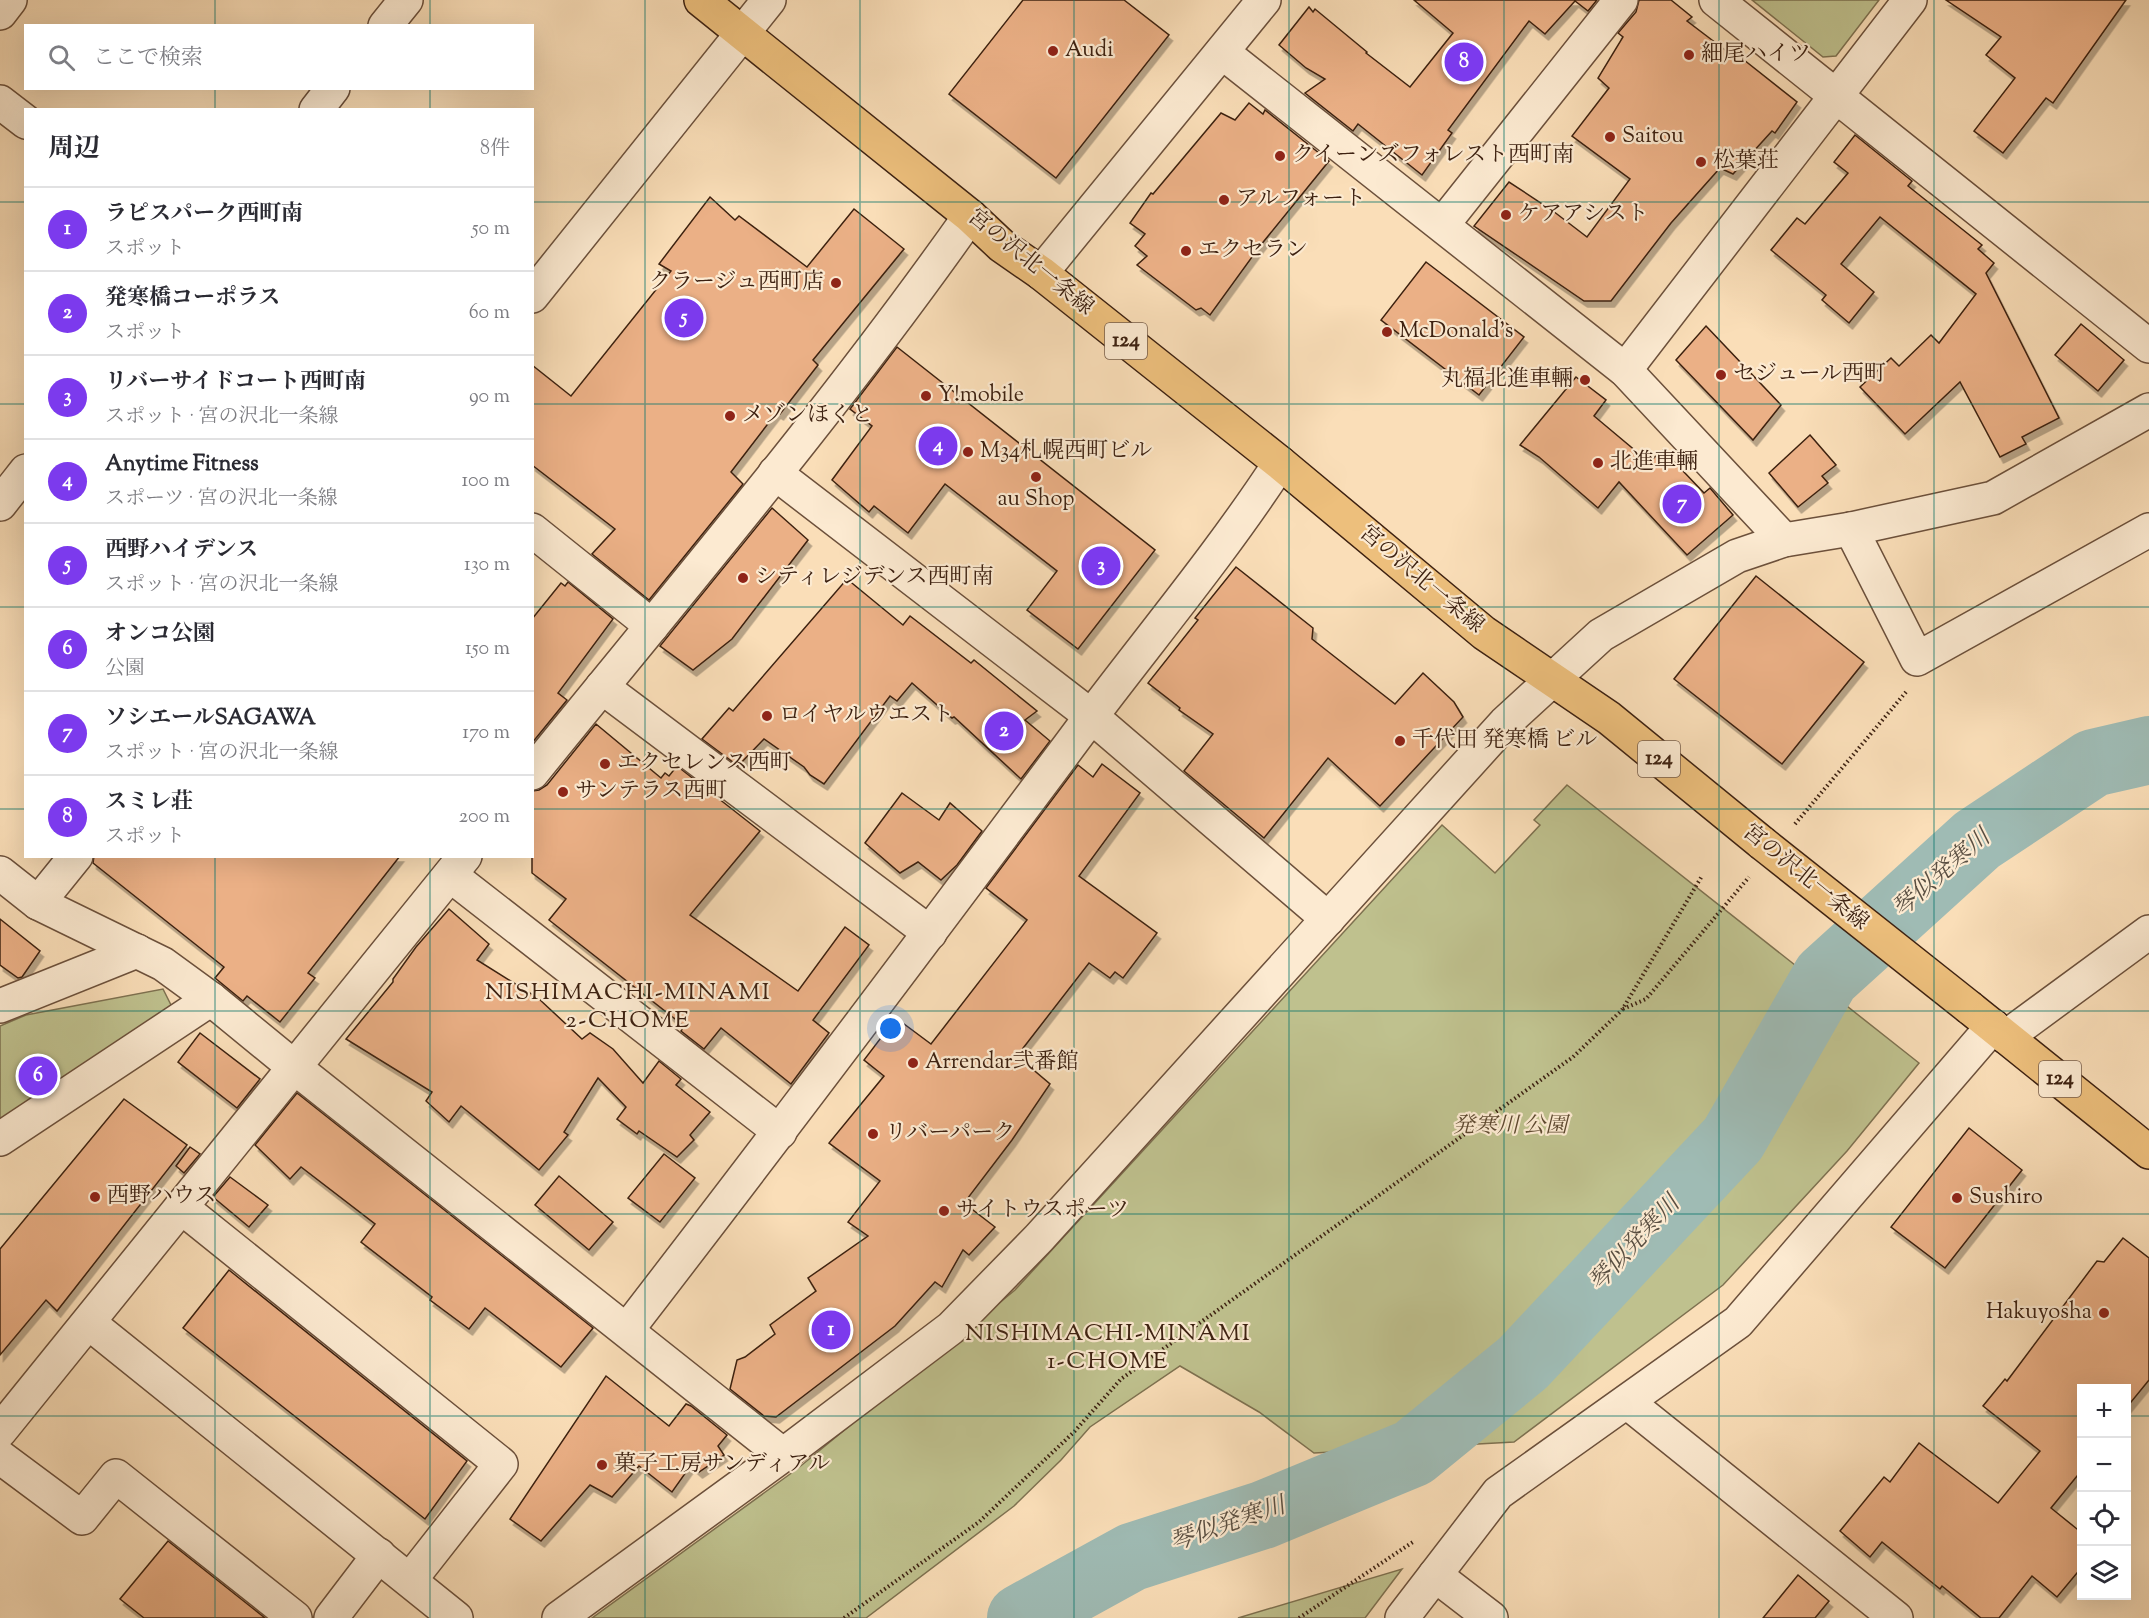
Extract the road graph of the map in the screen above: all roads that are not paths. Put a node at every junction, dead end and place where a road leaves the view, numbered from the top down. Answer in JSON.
{"nodes":[{"id":1,"x":10,"y":0,"type":"edge"},
{"id":2,"x":406,"y":0,"type":"edge"},
{"id":3,"x":700,"y":0,"type":"edge"},
{"id":4,"x":769,"y":0,"type":"edge"},
{"id":5,"x":1264,"y":0,"type":"edge"},
{"id":6,"x":1621,"y":0,"type":"edge"},
{"id":7,"x":1716,"y":0,"type":"edge"},
{"id":8,"x":1910,"y":0,"type":"edge"},
{"id":9,"x":0,"y":13,"type":"edge"},
{"id":10,"x":387,"y":24,"type":"edge"},
{"id":11,"x":742,"y":34,"type":"junction"},
{"id":12,"x":1222,"y":52,"type":"junction"},
{"id":13,"x":331,"y":90,"type":"edge"},
{"id":14,"x":1836,"y":96,"type":"junction"},
{"id":15,"x":0,"y":102,"type":"edge"},
{"id":16,"x":318,"y":108,"type":"edge"},
{"id":17,"x":24,"y":120,"type":"edge"},
{"id":18,"x":970,"y":216,"type":"junction"},
{"id":19,"x":1443,"y":225,"type":"junction"},
{"id":20,"x":1041,"y":273,"type":"junction"},
{"id":21,"x":534,"y":294,"type":"edge"},
{"id":22,"x":2149,"y":346,"type":"edge"},
{"id":23,"x":1625,"y":369,"type":"junction"},
{"id":24,"x":2149,"y":410,"type":"edge"},
{"id":25,"x":1280,"y":463,"type":"junction"},
{"id":26,"x":775,"y":473,"type":"junction"},
{"id":27,"x":24,"y":474,"type":"edge"},
{"id":28,"x":0,"y":504,"type":"edge"},
{"id":29,"x":1851,"y":529,"type":"junction"},
{"id":30,"x":2149,"y":530,"type":"edge"},
{"id":31,"x":534,"y":532,"type":"edge"},
{"id":32,"x":1784,"y":540,"type":"junction"},
{"id":33,"x":652,"y":626,"type":"junction"},
{"id":34,"x":1552,"y":680,"type":"junction"},
{"id":35,"x":602,"y":687,"type":"junction"},
{"id":36,"x":1091,"y":716,"type":"junction"},
{"id":37,"x":534,"y":771,"type":"edge"},
{"id":38,"x":74,"y":858,"type":"edge"},
{"id":39,"x":457,"y":866,"type":"edge"},
{"id":40,"x":0,"y":873,"type":"edge"},
{"id":41,"x":38,"y":903,"type":"junction"},
{"id":42,"x":1328,"y":919,"type":"junction"},
{"id":43,"x":2149,"y":932,"type":"edge"},
{"id":44,"x":930,"y":933,"type":"junction"},
{"id":45,"x":137,"y":951,"type":"junction"},
{"id":46,"x":212,"y":999,"type":"junction"},
{"id":47,"x":0,"y":1006,"type":"edge"},
{"id":48,"x":1990,"y":1024,"type":"junction"},
{"id":49,"x":294,"y":1067,"type":"junction"},
{"id":50,"x":780,"y":1132,"type":"junction"},
{"id":51,"x":0,"y":1139,"type":"edge"},
{"id":52,"x":2149,"y":1152,"type":"edge"},
{"id":53,"x":181,"y":1207,"type":"junction"},
{"id":54,"x":89,"y":1323,"type":"junction"},
{"id":55,"x":627,"y":1330,"type":"junction"},
{"id":56,"x":1627,"y":1402,"type":"junction"},
{"id":57,"x":0,"y":1431,"type":"edge"},
{"id":58,"x":783,"y":1455,"type":"junction"},
{"id":59,"x":0,"y":1457,"type":"edge"},
{"id":60,"x":379,"y":1555,"type":"junction"},
{"id":61,"x":1435,"y":1575,"type":"junction"},
{"id":62,"x":410,"y":1580,"type":"junction"},
{"id":63,"x":295,"y":1618,"type":"edge"},
{"id":64,"x":331,"y":1618,"type":"edge"},
{"id":65,"x":456,"y":1618,"type":"edge"},
{"id":66,"x":559,"y":1618,"type":"edge"},
{"id":67,"x":1402,"y":1618,"type":"edge"},
{"id":68,"x":1491,"y":1618,"type":"edge"},
{"id":69,"x":1896,"y":1618,"type":"edge"}],
"edges":[{"from":1,"to":9,"type":"street"},
{"from":2,"to":10,"type":"street"},
{"from":3,"to":11,"type":"main road","name":"宮の沢北一条線","number":"124"},
{"from":4,"to":11,"type":"street"},
{"from":5,"to":12,"type":"street"},
{"from":6,"to":19,"type":"street"},
{"from":7,"to":14,"type":"street"},
{"from":8,"to":14,"type":"street"},
{"from":11,"to":18,"type":"main road","name":"宮の沢北一条線","number":"124"},
{"from":11,"to":21,"type":"street"},
{"from":12,"to":19,"type":"street"},
{"from":12,"to":20,"type":"street"},
{"from":13,"to":16,"type":"street"},
{"from":14,"to":22,"type":"street"},
{"from":14,"to":23,"type":"street"},
{"from":15,"to":17,"type":"street"},
{"from":18,"to":20,"type":"main road","name":"宮の沢北一条線","number":"124"},
{"from":18,"to":26,"type":"street"},
{"from":19,"to":23,"type":"street"},
{"from":20,"to":25,"type":"main road","name":"宮の沢北一条線","number":"124"},
{"from":23,"to":32,"type":"street"},
{"from":24,"to":29,"type":"street"},
{"from":25,"to":34,"type":"main road","name":"宮の沢北一条線","number":"124"},
{"from":25,"to":36,"type":"street"},
{"from":26,"to":33,"type":"street"},
{"from":26,"to":36,"type":"street"},
{"from":27,"to":28,"type":"street"},
{"from":29,"to":30,"type":"street"},
{"from":29,"to":32,"type":"street"},
{"from":31,"to":33,"type":"street"},
{"from":32,"to":34,"type":"street"},
{"from":33,"to":35,"type":"street"},
{"from":34,"to":42,"type":"street"},
{"from":34,"to":48,"type":"main road","name":"宮の沢北一条線","number":"124","bridge":true},
{"from":35,"to":37,"type":"street"},
{"from":35,"to":44,"type":"street"},
{"from":36,"to":42,"type":"street"},
{"from":36,"to":44,"type":"street"},
{"from":38,"to":41,"type":"street"},
{"from":39,"to":49,"type":"street"},
{"from":39,"to":50,"type":"street"},
{"from":40,"to":41,"type":"street"},
{"from":41,"to":45,"type":"street"},
{"from":42,"to":58,"type":"street"},
{"from":43,"to":48,"type":"street"},
{"from":44,"to":50,"type":"street"},
{"from":45,"to":46,"type":"street"},
{"from":45,"to":47,"type":"street"},
{"from":46,"to":49,"type":"street"},
{"from":46,"to":51,"type":"street"},
{"from":48,"to":52,"type":"main road","name":"宮の沢北一条線","number":"124"},
{"from":48,"to":56,"type":"street"},
{"from":49,"to":53,"type":"street"},
{"from":49,"to":55,"type":"street"},
{"from":50,"to":55,"type":"street"},
{"from":53,"to":54,"type":"street"},
{"from":53,"to":62,"type":"street"},
{"from":54,"to":57,"type":"street"},
{"from":54,"to":60,"type":"street"},
{"from":55,"to":58,"type":"street"},
{"from":56,"to":61,"type":"street"},
{"from":56,"to":69,"type":"street"},
{"from":58,"to":66,"type":"street"},
{"from":59,"to":63,"type":"street"},
{"from":60,"to":62,"type":"street"},
{"from":60,"to":64,"type":"street"},
{"from":61,"to":67,"type":"street"},
{"from":61,"to":68,"type":"street"},
{"from":62,"to":65,"type":"street"}]}
